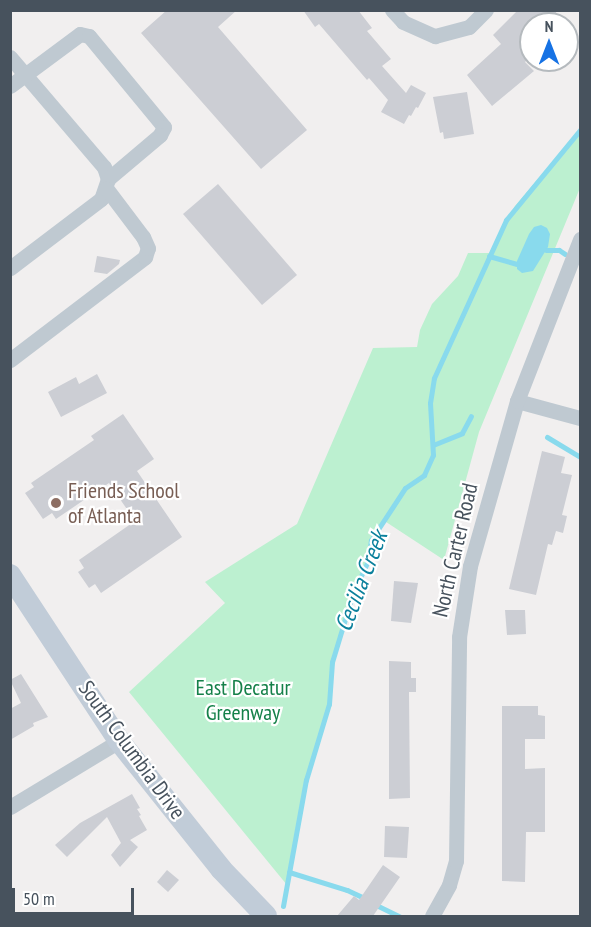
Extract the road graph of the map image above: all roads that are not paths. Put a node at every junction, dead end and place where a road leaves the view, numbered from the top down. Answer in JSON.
{"nodes":[{"id":1,"x":392,"y":10,"type":"edge"},
{"id":2,"x":486,"y":10,"type":"edge"},
{"id":3,"x":10,"y":57,"type":"edge"},
{"id":4,"x":26,"y":74,"type":"junction"},
{"id":5,"x":10,"y":86,"type":"edge"},
{"id":6,"x":107,"y":184,"type":"junction"},
{"id":7,"x":580,"y":239,"type":"edge"},
{"id":8,"x":10,"y":268,"type":"edge"},
{"id":9,"x":10,"y":360,"type":"edge"},
{"id":10,"x":517,"y":401,"type":"junction"},
{"id":11,"x":580,"y":418,"type":"edge"},
{"id":12,"x":10,"y":575,"type":"edge"},
{"id":13,"x":119,"y":741,"type":"junction"},
{"id":14,"x":10,"y":807,"type":"edge"},
{"id":15,"x":266,"y":916,"type":"edge"},
{"id":16,"x":432,"y":916,"type":"edge"}],
"edges":[{"from":1,"to":2,"type":"street"},
{"from":3,"to":4,"type":"street"},
{"from":4,"to":5,"type":"street"},
{"from":4,"to":6,"type":"street"},
{"from":4,"to":6,"type":"street"},
{"from":6,"to":8,"type":"street"},
{"from":6,"to":9,"type":"street"},
{"from":7,"to":10,"type":"street","name":"North Carter Road"},
{"from":10,"to":11,"type":"street"},
{"from":10,"to":16,"type":"street","name":"North Carter Road"},
{"from":12,"to":13,"type":"main road","name":"South Columbia Drive"},
{"from":13,"to":14,"type":"street"},
{"from":13,"to":15,"type":"main road","name":"South Columbia Drive"}]}
